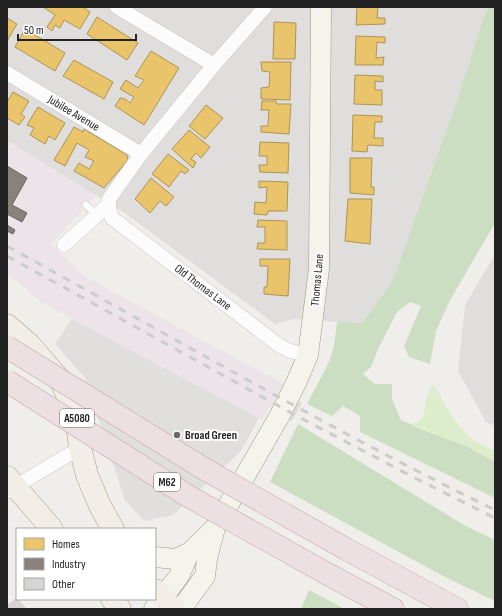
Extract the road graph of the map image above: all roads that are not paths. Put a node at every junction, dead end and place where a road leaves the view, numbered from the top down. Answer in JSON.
{"nodes":[{"id":1,"x":117,"y":7,"type":"edge"},
{"id":2,"x":264,"y":7,"type":"edge"},
{"id":3,"x":321,"y":7,"type":"edge"},
{"id":4,"x":214,"y":65,"type":"junction"},
{"id":5,"x":7,"y":72,"type":"edge"},
{"id":6,"x":141,"y":154,"type":"junction"},
{"id":7,"x":86,"y":205,"type":"dead end"},
{"id":8,"x":108,"y":205,"type":"junction"},
{"id":9,"x":97,"y":215,"type":"junction"},
{"id":10,"x":64,"y":245,"type":"dead end"},
{"id":11,"x":7,"y":325,"type":"edge"},
{"id":12,"x":7,"y":347,"type":"edge"},
{"id":13,"x":308,"y":355,"type":"junction"},
{"id":14,"x":7,"y":380,"type":"edge"},
{"id":15,"x":80,"y":448,"type":"junction"},
{"id":16,"x":10,"y":485,"type":"edge"},
{"id":17,"x":51,"y":528,"type":"edge"},
{"id":18,"x":112,"y":528,"type":"edge"},
{"id":19,"x":215,"y":528,"type":"junction"},
{"id":20,"x":189,"y":553,"type":"junction"},
{"id":21,"x":156,"y":557,"type":"edge"},
{"id":22,"x":113,"y":600,"type":"edge"},
{"id":23,"x":165,"y":603,"type":"edge"},
{"id":24,"x":120,"y":609,"type":"edge"},
{"id":25,"x":394,"y":609,"type":"edge"},
{"id":26,"x":457,"y":609,"type":"edge"}],
"edges":[{"from":1,"to":4,"type":"street"},
{"from":2,"to":4,"type":"street"},
{"from":3,"to":13,"type":"street","name":"Thomas Lane"},
{"from":4,"to":6,"type":"street"},
{"from":5,"to":6,"type":"street","name":"Jubilee Avenue"},
{"from":6,"to":8,"type":"street"},
{"from":7,"to":9,"type":"lane"},
{"from":8,"to":9,"type":"street"},
{"from":8,"to":13,"type":"street","name":"Old Thomas Lane"},
{"from":9,"to":10,"type":"street"},
{"from":11,"to":15,"type":"main road","number":"A5080"},
{"from":12,"to":26,"type":"highway","number":"M62","bridge":true},
{"from":13,"to":19,"type":"street","name":"Thomas Lane"},
{"from":14,"to":25,"type":"highway","number":"M62","bridge":true},
{"from":15,"to":16,"type":"street"},
{"from":15,"to":18,"type":"main road","number":"A5080"},
{"from":16,"to":17,"type":"main road"},
{"from":19,"to":20,"type":"street"},
{"from":19,"to":23,"type":"street"},
{"from":20,"to":21,"type":"street"},
{"from":20,"to":23,"type":"street"},
{"from":22,"to":24,"type":"main road"}]}
